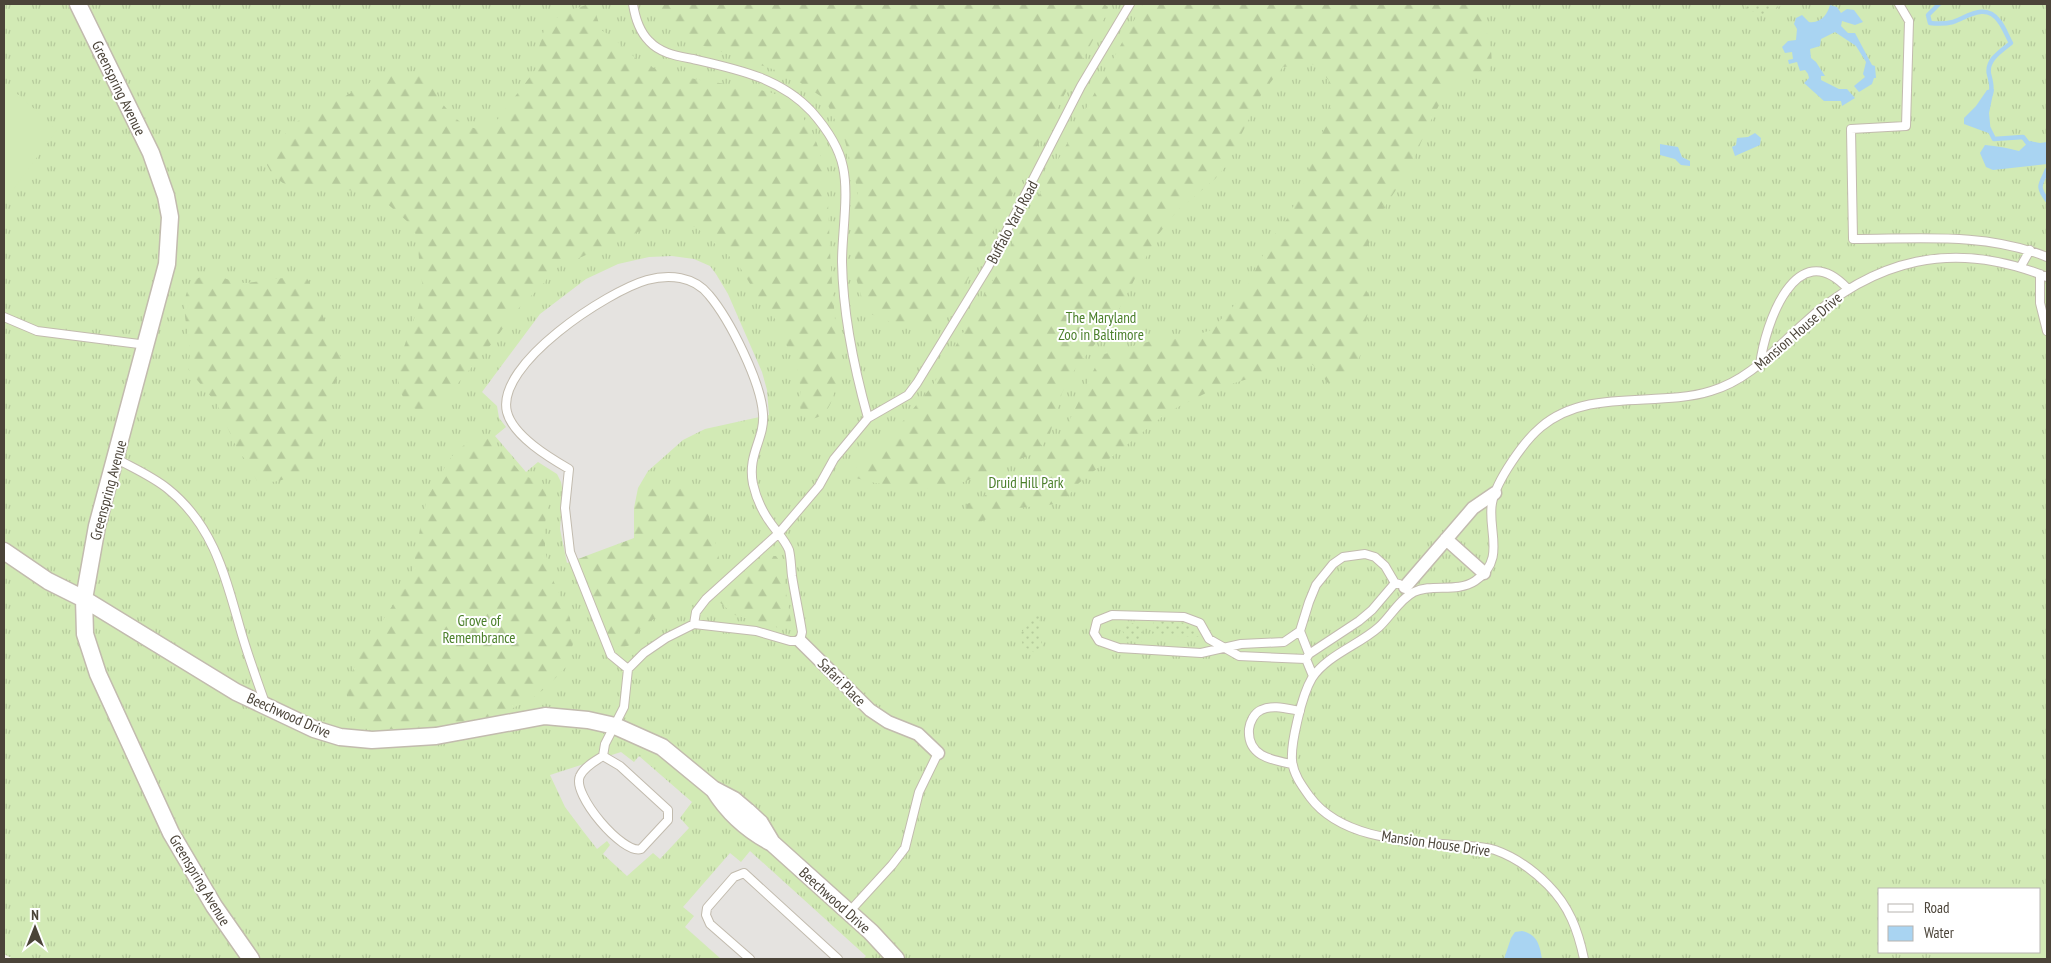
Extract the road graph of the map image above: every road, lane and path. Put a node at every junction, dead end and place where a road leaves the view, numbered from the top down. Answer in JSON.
{"nodes":[{"id":1,"x":78,"y":4,"type":"edge"},
{"id":2,"x":633,"y":4,"type":"edge"},
{"id":3,"x":1130,"y":4,"type":"edge"},
{"id":4,"x":1899,"y":4,"type":"edge"},
{"id":5,"x":2030,"y":250,"type":"junction"},
{"id":6,"x":2047,"y":257,"type":"edge"},
{"id":7,"x":2021,"y":266,"type":"junction"},
{"id":8,"x":2043,"y":275,"type":"edge"},
{"id":9,"x":1848,"y":288,"type":"junction"},
{"id":10,"x":4,"y":317,"type":"edge"},
{"id":11,"x":2047,"y":331,"type":"edge"},
{"id":12,"x":147,"y":345,"type":"junction"},
{"id":13,"x":1760,"y":365,"type":"junction"},
{"id":14,"x":868,"y":418,"type":"junction"},
{"id":15,"x":115,"y":458,"type":"junction"},
{"id":16,"x":1495,"y":493,"type":"junction"},
{"id":17,"x":778,"y":534,"type":"junction"},
{"id":18,"x":1446,"y":539,"type":"junction"},
{"id":19,"x":4,"y":551,"type":"edge"},
{"id":20,"x":1484,"y":573,"type":"junction"},
{"id":21,"x":1405,"y":587,"type":"junction"},
{"id":22,"x":84,"y":599,"type":"junction"},
{"id":23,"x":694,"y":624,"type":"junction"},
{"id":24,"x":1300,"y":631,"type":"junction"},
{"id":25,"x":800,"y":641,"type":"junction"},
{"id":26,"x":1222,"y":648,"type":"junction"},
{"id":27,"x":1307,"y":656,"type":"junction"},
{"id":28,"x":628,"y":669,"type":"junction"},
{"id":29,"x":1313,"y":676,"type":"junction"},
{"id":30,"x":267,"y":708,"type":"junction"},
{"id":31,"x":1300,"y":711,"type":"junction"},
{"id":32,"x":615,"y":726,"type":"junction"},
{"id":33,"x":938,"y":753,"type":"joint"},
{"id":34,"x":603,"y":756,"type":"junction"},
{"id":35,"x":1292,"y":764,"type":"junction"},
{"id":36,"x":849,"y":912,"type":"junction"},
{"id":37,"x":251,"y":959,"type":"edge"},
{"id":38,"x":750,"y":959,"type":"edge"},
{"id":39,"x":838,"y":959,"type":"edge"},
{"id":40,"x":895,"y":959,"type":"edge"},
{"id":41,"x":1584,"y":959,"type":"edge"}],
"edges":[{"from":1,"to":12,"type":"street","name":"Greenspring Avenue"},
{"from":2,"to":14,"type":"lane"},
{"from":3,"to":14,"type":"lane","name":"Buffalo Yard Road"},
{"from":4,"to":5,"type":"lane"},
{"from":5,"to":6,"type":"lane"},
{"from":5,"to":7,"type":"lane"},
{"from":7,"to":8,"type":"lane","name":"Mansion House Drive"},
{"from":7,"to":9,"type":"lane","name":"Mansion House Drive"},
{"from":8,"to":11,"type":"lane"},
{"from":9,"to":13,"type":"lane","name":"Mansion House Drive"},
{"from":9,"to":13,"type":"lane"},
{"from":10,"to":12,"type":"lane"},
{"from":12,"to":15,"type":"street","name":"Greenspring Avenue"},
{"from":13,"to":16,"type":"lane","name":"Mansion House Drive"},
{"from":14,"to":17,"type":"lane"},
{"from":15,"to":22,"type":"street","name":"Greenspring Avenue"},
{"from":15,"to":30,"type":"lane"},
{"from":16,"to":18,"type":"street","name":"Mansion House Drive"},
{"from":16,"to":20,"type":"lane","name":"Mansion House Drive"},
{"from":17,"to":23,"type":"lane"},
{"from":17,"to":25,"type":"lane"},
{"from":17,"to":28,"type":"lane"},
{"from":18,"to":20,"type":"street"},
{"from":18,"to":21,"type":"street","name":"Mansion House Drive"},
{"from":19,"to":22,"type":"street","name":"Beechwood Drive"},
{"from":20,"to":21,"type":"lane"},
{"from":21,"to":24,"type":"lane"},
{"from":21,"to":27,"type":"lane","name":"Mansion House Drive"},
{"from":21,"to":29,"type":"lane","name":"Mansion House Drive"},
{"from":22,"to":30,"type":"street","name":"Beechwood Drive"},
{"from":22,"to":37,"type":"street","name":"Greenspring Avenue"},
{"from":23,"to":25,"type":"lane"},
{"from":23,"to":28,"type":"lane"},
{"from":24,"to":26,"type":"lane"},
{"from":24,"to":27,"type":"lane"},
{"from":25,"to":33,"type":"street","name":"Safari Place"},
{"from":26,"to":26,"type":"lane"},
{"from":26,"to":27,"type":"lane"},
{"from":27,"to":29,"type":"lane"},
{"from":28,"to":32,"type":"lane"},
{"from":29,"to":31,"type":"lane","name":"Mansion House Drive"},
{"from":30,"to":32,"type":"street","name":"Beechwood Drive"},
{"from":31,"to":35,"type":"lane","name":"Mansion House Drive"},
{"from":31,"to":35,"type":"lane"},
{"from":32,"to":34,"type":"lane"},
{"from":32,"to":36,"type":"street","name":"Beechwood Drive"},
{"from":33,"to":36,"type":"lane","name":"Safari Place"},
{"from":34,"to":34,"type":"lane"},
{"from":35,"to":41,"type":"lane","name":"Mansion House Drive"},
{"from":36,"to":40,"type":"street","name":"Beechwood Drive"},
{"from":38,"to":39,"type":"lane"}]}
